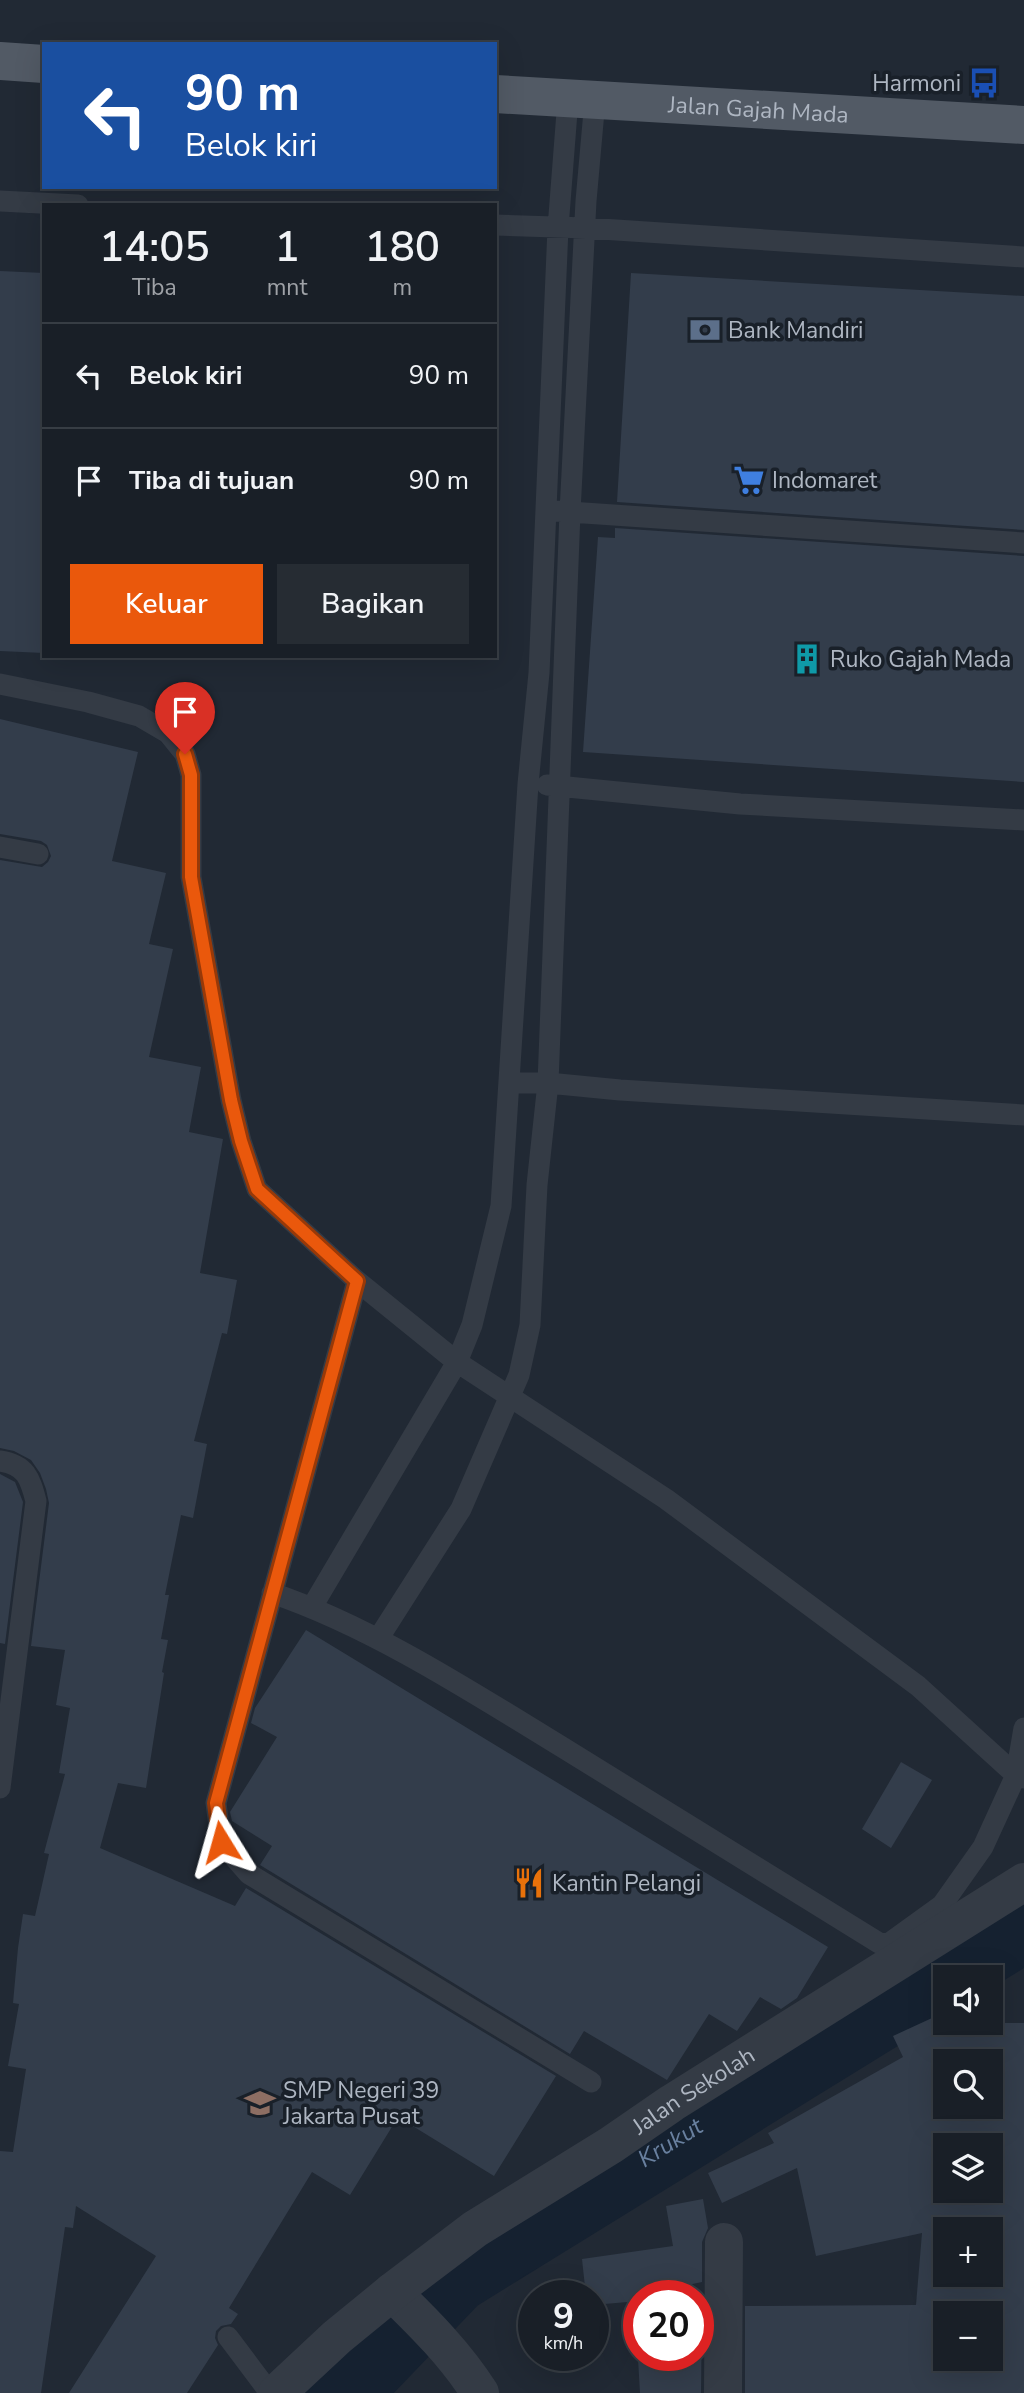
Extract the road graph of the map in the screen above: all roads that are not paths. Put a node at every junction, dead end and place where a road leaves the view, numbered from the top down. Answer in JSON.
{"nodes":[{"id":1,"x":0,"y":61,"type":"edge"},
{"id":2,"x":42,"y":64,"type":"edge"},
{"id":3,"x":497,"y":94,"type":"edge"},
{"id":4,"x":581,"y":99,"type":"junction"},
{"id":5,"x":1024,"y":125,"type":"edge"},
{"id":6,"x":0,"y":201,"type":"edge"},
{"id":7,"x":42,"y":203,"type":"edge"},
{"id":8,"x":497,"y":225,"type":"edge"},
{"id":9,"x":558,"y":228,"type":"junction"},
{"id":10,"x":586,"y":228,"type":"junction"},
{"id":11,"x":1024,"y":257,"type":"edge"},
{"id":12,"x":546,"y":511,"type":"junction"},
{"id":13,"x":570,"y":512,"type":"junction"},
{"id":14,"x":1024,"y":543,"type":"edge"},
{"id":15,"x":0,"y":684,"type":"edge"},
{"id":16,"x":528,"y":784,"type":"junction"},
{"id":17,"x":559,"y":786,"type":"junction"},
{"id":18,"x":1024,"y":820,"type":"edge"},
{"id":19,"x":0,"y":846,"type":"edge"},
{"id":20,"x":38,"y":853,"type":"dead end"},
{"id":21,"x":509,"y":1083,"type":"junction"},
{"id":22,"x":548,"y":1083,"type":"junction"},
{"id":23,"x":1024,"y":1115,"type":"edge"},
{"id":24,"x":357,"y":1281,"type":"junction"},
{"id":25,"x":457,"y":1362,"type":"junction"},
{"id":26,"x":511,"y":1397,"type":"junction"},
{"id":27,"x":0,"y":1461,"type":"edge"},
{"id":28,"x":272,"y":1593,"type":"junction"},
{"id":29,"x":312,"y":1607,"type":"junction"},
{"id":30,"x":378,"y":1639,"type":"junction"},
{"id":31,"x":1024,"y":1728,"type":"edge"},
{"id":32,"x":1020,"y":1777,"type":"edge"},
{"id":33,"x":0,"y":1788,"type":"edge"},
{"id":34,"x":1024,"y":1882,"type":"edge"},
{"id":35,"x":591,"y":2082,"type":"dead end"},
{"id":36,"x":724,"y":2242,"type":"dead end"},
{"id":37,"x":402,"y":2301,"type":"junction"},
{"id":38,"x":228,"y":2337,"type":"dead end"},
{"id":39,"x":270,"y":2393,"type":"edge"},
{"id":40,"x":277,"y":2393,"type":"edge"},
{"id":41,"x":480,"y":2393,"type":"edge"},
{"id":42,"x":723,"y":2393,"type":"edge"}],
"edges":[{"from":1,"to":2,"type":"main road"},
{"from":3,"to":4,"type":"main road","name":"Jalan Gajah Mada"},
{"from":4,"to":5,"type":"main road","name":"Jalan Gajah Mada"},
{"from":4,"to":9,"type":"lane"},
{"from":4,"to":10,"type":"lane"},
{"from":6,"to":7,"type":"lane"},
{"from":8,"to":9,"type":"lane"},
{"from":9,"to":10,"type":"lane"},
{"from":9,"to":12,"type":"lane"},
{"from":10,"to":11,"type":"lane"},
{"from":10,"to":13,"type":"lane"},
{"from":12,"to":13,"type":"lane"},
{"from":12,"to":16,"type":"lane"},
{"from":13,"to":14,"type":"lane"},
{"from":13,"to":17,"type":"lane"},
{"from":15,"to":24,"type":"lane"},
{"from":16,"to":17,"type":"lane"},
{"from":16,"to":21,"type":"lane"},
{"from":17,"to":18,"type":"lane"},
{"from":17,"to":22,"type":"lane"},
{"from":19,"to":20,"type":"lane"},
{"from":21,"to":22,"type":"lane"},
{"from":21,"to":25,"type":"lane"},
{"from":22,"to":23,"type":"lane"},
{"from":22,"to":26,"type":"lane"},
{"from":24,"to":25,"type":"lane"},
{"from":24,"to":28,"type":"lane"},
{"from":25,"to":26,"type":"lane"},
{"from":25,"to":29,"type":"lane"},
{"from":26,"to":30,"type":"lane"},
{"from":26,"to":32,"type":"lane"},
{"from":27,"to":33,"type":"lane"},
{"from":28,"to":29,"type":"lane"},
{"from":28,"to":35,"type":"lane"},
{"from":29,"to":30,"type":"lane"},
{"from":30,"to":32,"type":"lane"},
{"from":31,"to":32,"type":"lane"},
{"from":34,"to":37,"type":"street","name":"Jalan Sekolah"},
{"from":36,"to":42,"type":"street"},
{"from":37,"to":40,"type":"street","name":"Jalan Sekolah"},
{"from":37,"to":41,"type":"street"},
{"from":38,"to":39,"type":"lane"}]}
